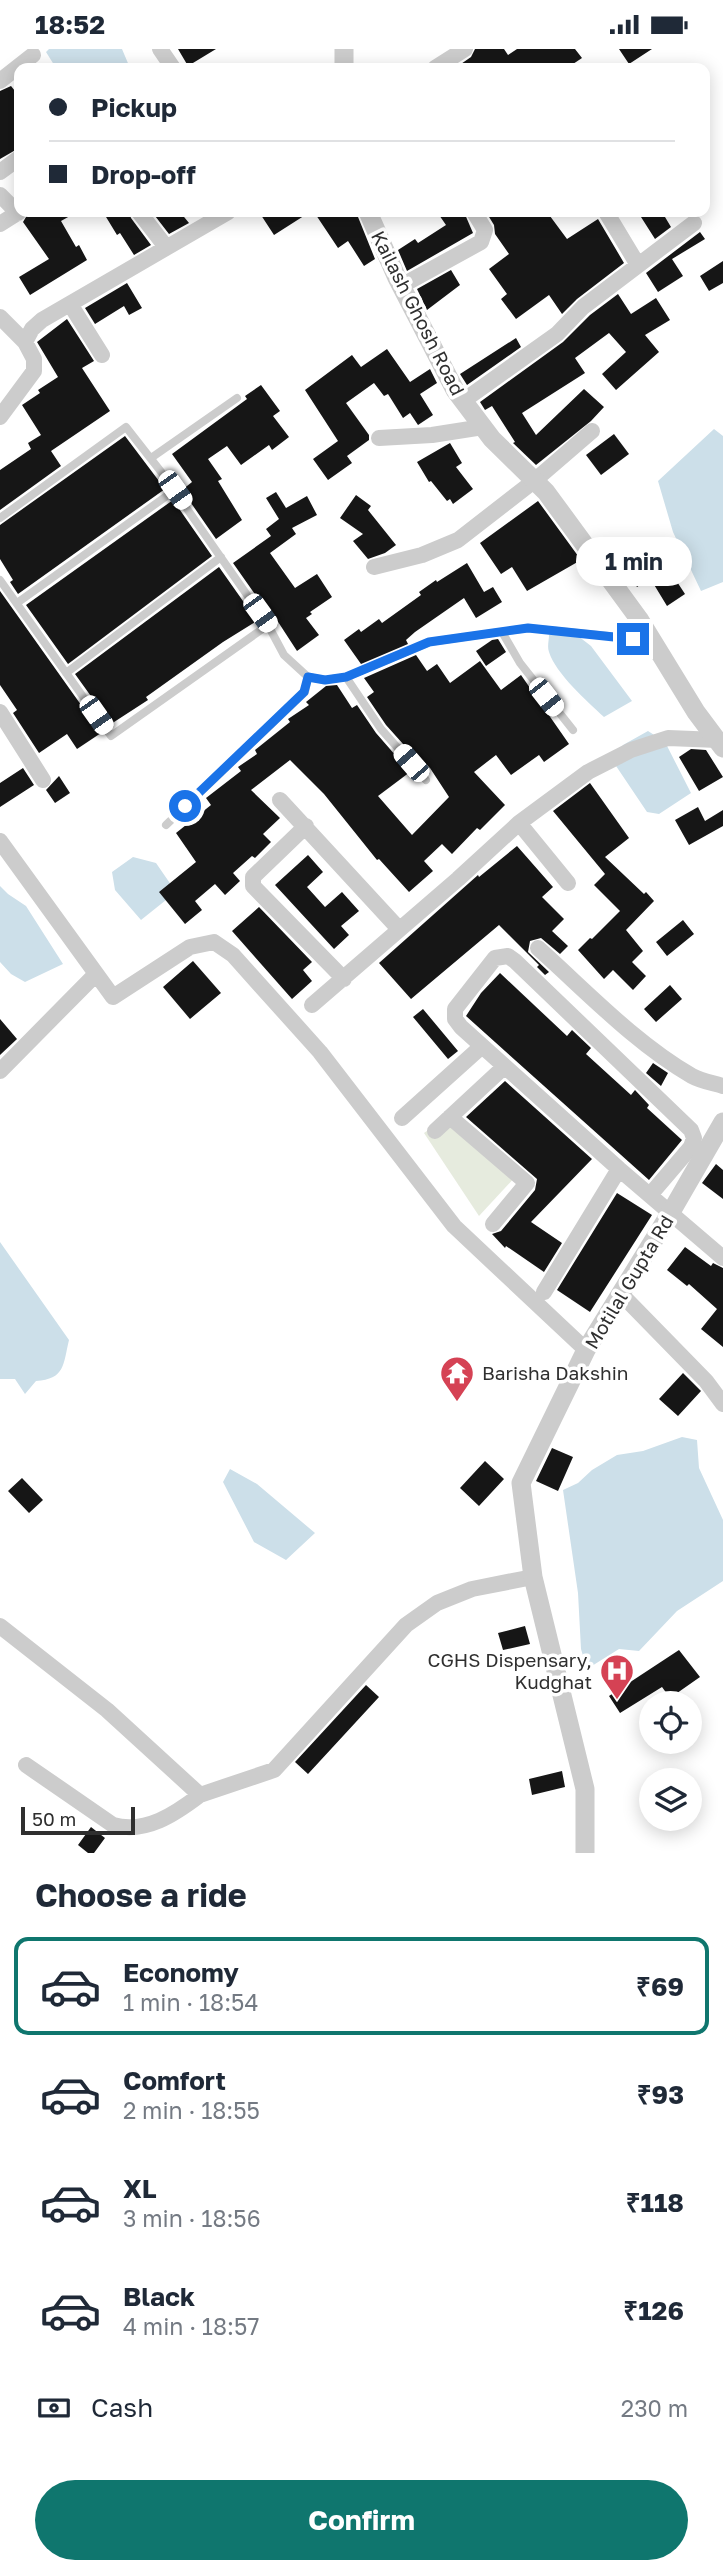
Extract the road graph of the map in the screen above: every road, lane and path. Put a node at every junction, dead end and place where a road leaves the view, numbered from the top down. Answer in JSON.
{"nodes":[{"id":1,"x":465,"y":49,"type":"edge"},
{"id":2,"x":443,"y":63,"type":"edge"},
{"id":3,"x":0,"y":195,"type":"edge"},
{"id":4,"x":14,"y":208,"type":"edge"},
{"id":5,"x":143,"y":217,"type":"edge"},
{"id":6,"x":219,"y":217,"type":"edge"},
{"id":7,"x":370,"y":217,"type":"edge"},
{"id":8,"x":477,"y":217,"type":"edge"},
{"id":9,"x":609,"y":217,"type":"edge"},
{"id":10,"x":694,"y":223,"type":"dead end"},
{"id":11,"x":166,"y":247,"type":"junction"},
{"id":12,"x":638,"y":265,"type":"junction"},
{"id":13,"x":401,"y":286,"type":"junction"},
{"id":14,"x":70,"y":304,"type":"junction"},
{"id":15,"x":0,"y":317,"type":"edge"},
{"id":16,"x":26,"y":342,"type":"junction"},
{"id":17,"x":102,"y":355,"type":"dead end"},
{"id":18,"x":237,"y":398,"type":"dead end"},
{"id":19,"x":463,"y":401,"type":"junction"},
{"id":20,"x":0,"y":417,"type":"edge"},
{"id":21,"x":483,"y":427,"type":"junction"},
{"id":22,"x":592,"y":431,"type":"dead end"},
{"id":23,"x":379,"y":438,"type":"dead end"},
{"id":24,"x":150,"y":458,"type":"junction"},
{"id":25,"x":534,"y":481,"type":"junction"},
{"id":26,"x":175,"y":490,"type":"junction"},
{"id":27,"x":0,"y":518,"type":"edge"},
{"id":28,"x":221,"y":557,"type":"junction"},
{"id":29,"x":374,"y":567,"type":"dead end"},
{"id":30,"x":0,"y":580,"type":"edge"},
{"id":31,"x":17,"y":603,"type":"junction"},
{"id":32,"x":268,"y":625,"type":"junction"},
{"id":33,"x":502,"y":632,"type":"junction"},
{"id":34,"x":652,"y":641,"type":"junction"},
{"id":35,"x":66,"y":673,"type":"junction"},
{"id":36,"x":308,"y":677,"type":"junction"},
{"id":37,"x":346,"y":677,"type":"junction"},
{"id":38,"x":3,"y":711,"type":"edge"},
{"id":39,"x":573,"y":730,"type":"dead end"},
{"id":40,"x":720,"y":744,"type":"edge"},
{"id":41,"x":43,"y":779,"type":"dead end"},
{"id":42,"x":426,"y":780,"type":"dead end"},
{"id":43,"x":280,"y":800,"type":"dead end"},
{"id":44,"x":519,"y":823,"type":"junction"},
{"id":45,"x":166,"y":825,"type":"dead end"},
{"id":46,"x":306,"y":826,"type":"junction"},
{"id":47,"x":3,"y":849,"type":"edge"},
{"id":48,"x":568,"y":883,"type":"dead end"},
{"id":49,"x":399,"y":929,"type":"junction"},
{"id":50,"x":538,"y":948,"type":"dead end"},
{"id":51,"x":95,"y":975,"type":"junction"},
{"id":52,"x":344,"y":979,"type":"junction"},
{"id":53,"x":312,"y":1005,"type":"dead end"},
{"id":54,"x":481,"y":1047,"type":"junction"},
{"id":55,"x":504,"y":1067,"type":"junction"},
{"id":56,"x":0,"y":1071,"type":"edge"},
{"id":57,"x":723,"y":1086,"type":"edge"},
{"id":58,"x":450,"y":1117,"type":"junction"},
{"id":59,"x":402,"y":1118,"type":"dead end"},
{"id":60,"x":723,"y":1122,"type":"edge"},
{"id":61,"x":435,"y":1131,"type":"dead end"},
{"id":62,"x":619,"y":1169,"type":"junction"},
{"id":63,"x":650,"y":1195,"type":"junction"},
{"id":64,"x":671,"y":1212,"type":"junction"},
{"id":65,"x":493,"y":1224,"type":"dead end"},
{"id":66,"x":723,"y":1258,"type":"edge"},
{"id":67,"x":544,"y":1292,"type":"dead end"},
{"id":68,"x":621,"y":1294,"type":"junction"},
{"id":69,"x":586,"y":1350,"type":"junction"},
{"id":70,"x":723,"y":1404,"type":"edge"},
{"id":71,"x":533,"y":1577,"type":"junction"},
{"id":72,"x":0,"y":1626,"type":"edge"},
{"id":73,"x":26,"y":1765,"type":"dead end"},
{"id":74,"x":200,"y":1795,"type":"junction"},
{"id":75,"x":585,"y":1853,"type":"edge"}],
"edges":[{"from":1,"to":2,"type":"street"},
{"from":3,"to":4,"type":"street"},
{"from":5,"to":11,"type":"street"},
{"from":6,"to":11,"type":"street"},
{"from":7,"to":13,"type":"street","name":"Kailash Ghosh Road"},
{"from":8,"to":13,"type":"street"},
{"from":9,"to":12,"type":"street"},
{"from":10,"to":12,"type":"street"},
{"from":11,"to":14,"type":"street"},
{"from":12,"to":19,"type":"street"},
{"from":13,"to":19,"type":"street","name":"Kailash Ghosh Road"},
{"from":14,"to":16,"type":"street"},
{"from":14,"to":17,"type":"street"},
{"from":15,"to":16,"type":"street"},
{"from":16,"to":20,"type":"street"},
{"from":18,"to":24,"type":"lane"},
{"from":19,"to":21,"type":"street","name":"Kailash Ghosh Road"},
{"from":21,"to":23,"type":"street"},
{"from":21,"to":25,"type":"street","name":"Kailash Ghosh Road"},
{"from":22,"to":25,"type":"street"},
{"from":24,"to":26,"type":"lane"},
{"from":24,"to":27,"type":"lane"},
{"from":25,"to":29,"type":"street"},
{"from":25,"to":34,"type":"street","name":"Kailash Ghosh Road"},
{"from":26,"to":28,"type":"lane"},
{"from":26,"to":31,"type":"lane"},
{"from":28,"to":32,"type":"lane"},
{"from":28,"to":35,"type":"lane"},
{"from":30,"to":31,"type":"lane"},
{"from":31,"to":35,"type":"lane"},
{"from":32,"to":35,"type":"lane"},
{"from":32,"to":36,"type":"lane"},
{"from":33,"to":34,"type":"lane"},
{"from":33,"to":37,"type":"lane"},
{"from":33,"to":39,"type":"lane"},
{"from":34,"to":40,"type":"street","name":"Kailash Ghosh Road"},
{"from":36,"to":37,"type":"lane"},
{"from":36,"to":45,"type":"lane"},
{"from":37,"to":42,"type":"lane"},
{"from":38,"to":41,"type":"street"},
{"from":40,"to":44,"type":"street"},
{"from":43,"to":46,"type":"street"},
{"from":44,"to":48,"type":"street"},
{"from":44,"to":49,"type":"street"},
{"from":46,"to":49,"type":"street"},
{"from":46,"to":52,"type":"street"},
{"from":47,"to":51,"type":"street"},
{"from":49,"to":52,"type":"street"},
{"from":50,"to":57,"type":"street"},
{"from":51,"to":56,"type":"street"},
{"from":51,"to":69,"type":"street"},
{"from":52,"to":53,"type":"street"},
{"from":54,"to":55,"type":"street"},
{"from":54,"to":59,"type":"street"},
{"from":54,"to":63,"type":"street"},
{"from":55,"to":58,"type":"street"},
{"from":55,"to":62,"type":"street"},
{"from":58,"to":61,"type":"street"},
{"from":58,"to":65,"type":"street"},
{"from":60,"to":64,"type":"street","name":"Motilal Gupta Rd"},
{"from":62,"to":63,"type":"street"},
{"from":62,"to":67,"type":"street"},
{"from":63,"to":64,"type":"street"},
{"from":64,"to":66,"type":"street"},
{"from":64,"to":68,"type":"street","name":"Motilal Gupta Rd"},
{"from":68,"to":69,"type":"street","name":"Motilal Gupta Rd"},
{"from":68,"to":70,"type":"street"},
{"from":69,"to":71,"type":"street","name":"Motilal Gupta Rd"},
{"from":71,"to":74,"type":"street"},
{"from":71,"to":75,"type":"street","name":"Motilal Gupta Rd"},
{"from":72,"to":74,"type":"street"},
{"from":73,"to":74,"type":"street"}]}
